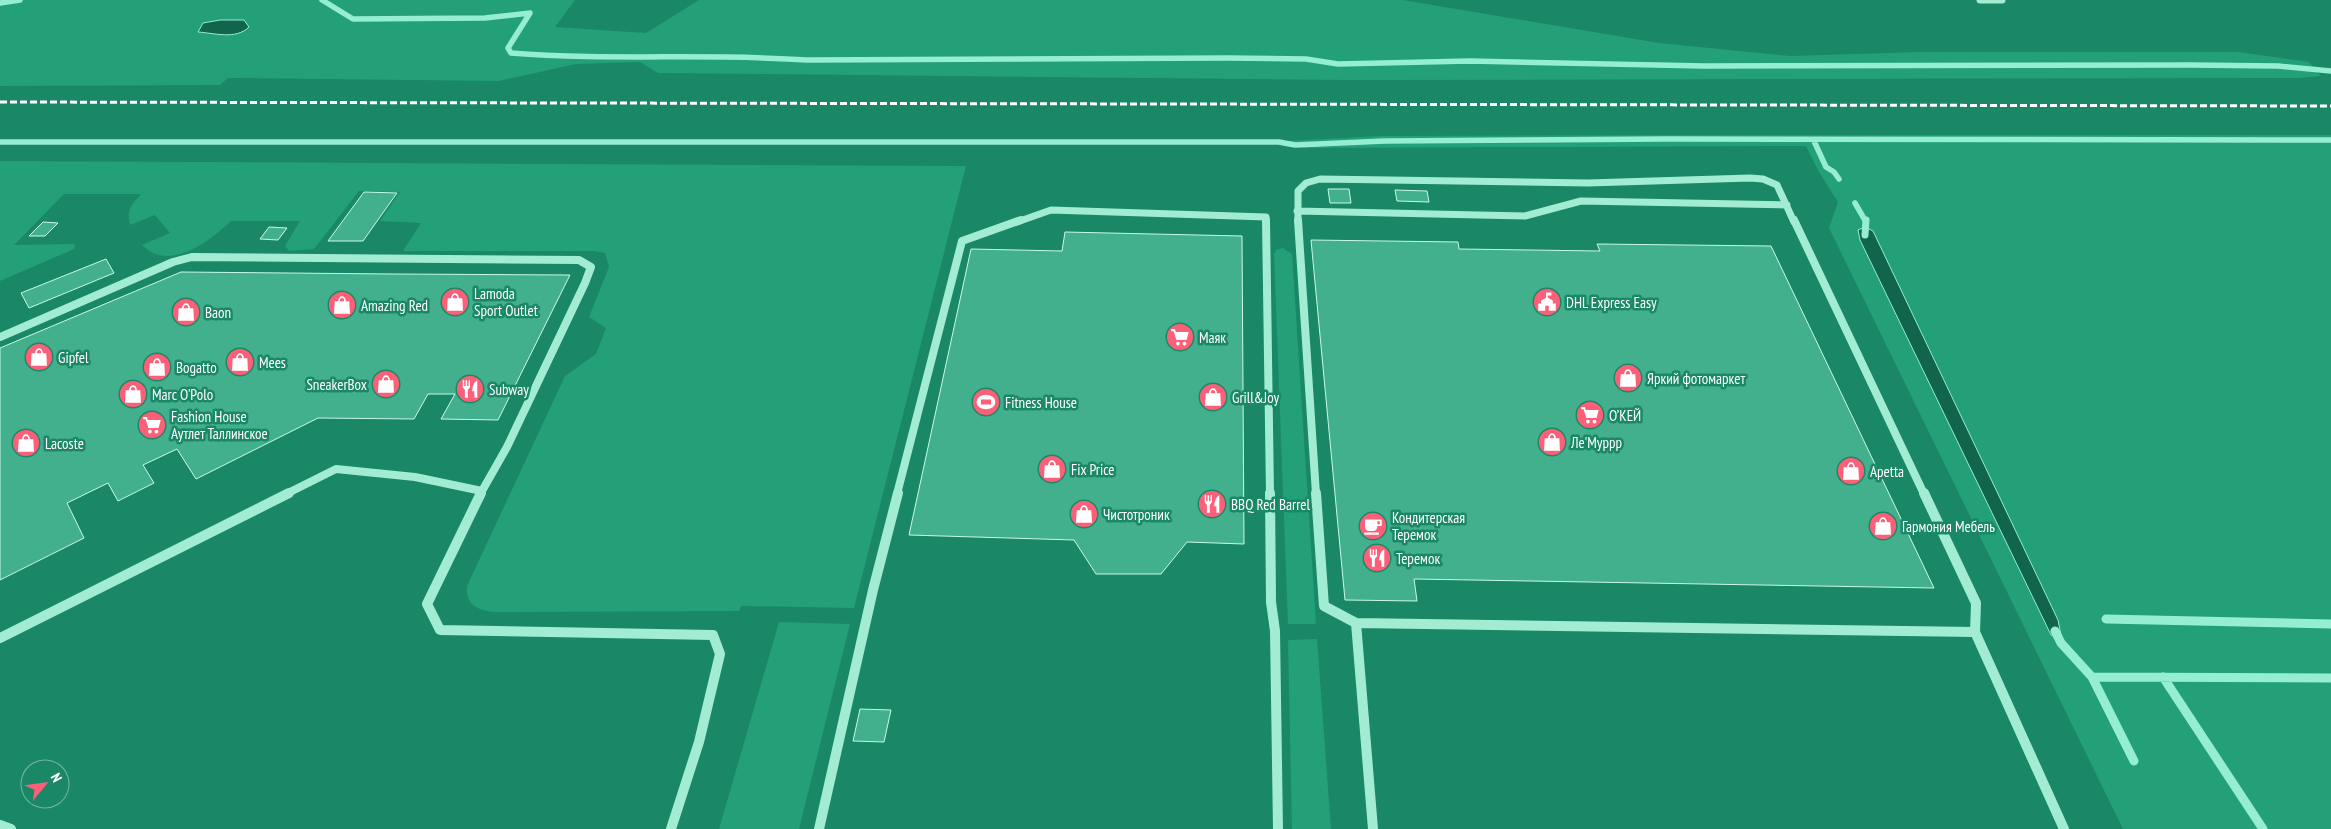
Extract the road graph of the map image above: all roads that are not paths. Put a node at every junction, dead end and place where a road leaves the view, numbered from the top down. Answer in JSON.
{"nodes":[{"id":1,"x":1980,"y":0,"type":"edge"},
{"id":2,"x":2002,"y":0,"type":"edge"},
{"id":3,"x":1787,"y":206,"type":"junction"},
{"id":4,"x":1297,"y":211,"type":"junction"},
{"id":5,"x":0,"y":337,"type":"edge"},
{"id":6,"x":482,"y":492,"type":"junction"},
{"id":7,"x":1356,"y":623,"type":"junction"},
{"id":8,"x":1974,"y":632,"type":"junction"},
{"id":9,"x":0,"y":638,"type":"edge"},
{"id":10,"x":0,"y":825,"type":"edge"},
{"id":11,"x":11,"y":829,"type":"edge"},
{"id":12,"x":671,"y":829,"type":"edge"},
{"id":13,"x":818,"y":829,"type":"edge"},
{"id":14,"x":1278,"y":829,"type":"edge"},
{"id":15,"x":1373,"y":829,"type":"edge"},
{"id":16,"x":2064,"y":829,"type":"edge"}],
"edges":[{"from":1,"to":2,"type":"lane"},
{"from":3,"to":4,"type":"lane"},
{"from":3,"to":4,"type":"lane"},
{"from":3,"to":8,"type":"lane"},
{"from":4,"to":7,"type":"lane"},
{"from":5,"to":6,"type":"lane"},
{"from":6,"to":9,"type":"lane"},
{"from":6,"to":12,"type":"lane"},
{"from":7,"to":8,"type":"lane"},
{"from":7,"to":15,"type":"lane"},
{"from":8,"to":16,"type":"lane"},
{"from":10,"to":11,"type":"lane"},
{"from":13,"to":14,"type":"lane"}]}
